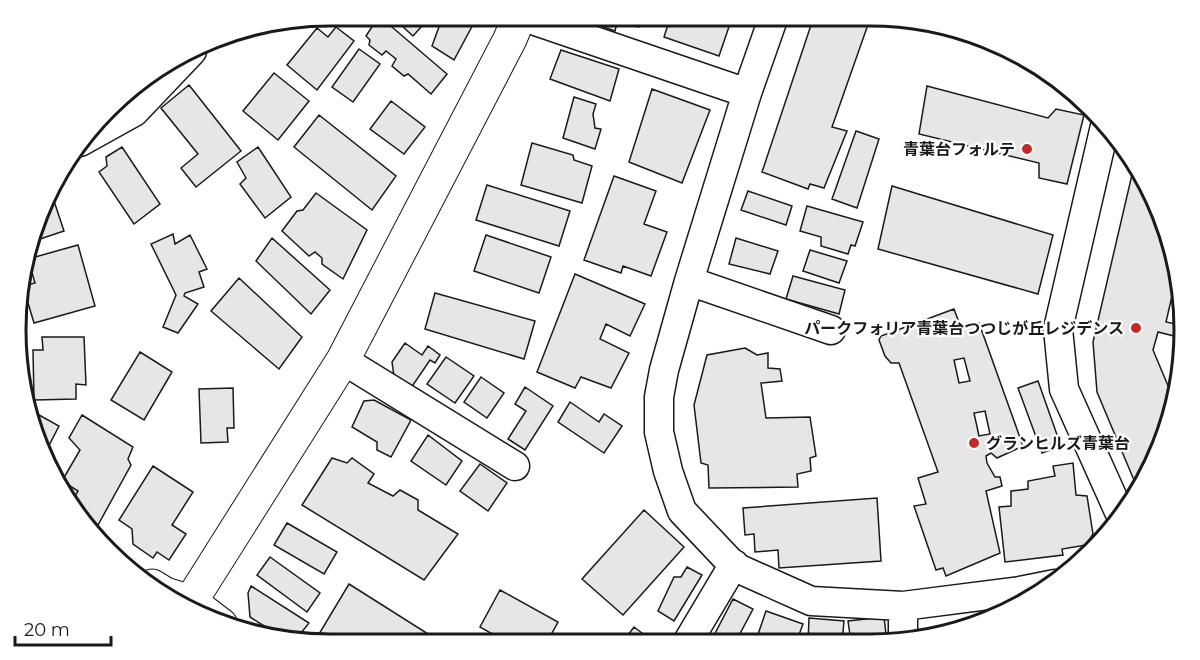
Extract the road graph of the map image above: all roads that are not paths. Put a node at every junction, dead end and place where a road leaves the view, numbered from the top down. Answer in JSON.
{"nodes":[{"id":1,"x":515,"y":26,"type":"edge"},
{"id":2,"x":551,"y":26,"type":"edge"},
{"id":3,"x":770,"y":26,"type":"edge"},
{"id":4,"x":177,"y":66,"type":"edge"},
{"id":5,"x":747,"y":93,"type":"junction"},
{"id":6,"x":99,"y":131,"type":"edge"},
{"id":7,"x":1103,"y":134,"type":"edge"},
{"id":8,"x":689,"y":281,"type":"junction"},
{"id":9,"x":831,"y":330,"type":"dead end"},
{"id":10,"x":343,"y":360,"type":"junction"},
{"id":11,"x":515,"y":466,"type":"dead end"},
{"id":12,"x":1117,"y":507,"type":"edge"},
{"id":13,"x":734,"y":564,"type":"junction"},
{"id":14,"x":1030,"y":589,"type":"edge"},
{"id":15,"x":191,"y":601,"type":"edge"},
{"id":16,"x":903,"y":606,"type":"junction"},
{"id":17,"x":903,"y":633,"type":"edge"},
{"id":18,"x":692,"y":634,"type":"edge"}],
"edges":[{"from":1,"to":10,"type":"street"},
{"from":2,"to":5,"type":"street"},
{"from":3,"to":5,"type":"street"},
{"from":4,"to":6,"type":"street"},
{"from":5,"to":8,"type":"street"},
{"from":7,"to":12,"type":"street"},
{"from":8,"to":9,"type":"street"},
{"from":8,"to":13,"type":"street"},
{"from":10,"to":11,"type":"street"},
{"from":10,"to":15,"type":"street"},
{"from":13,"to":16,"type":"street"},
{"from":13,"to":18,"type":"street"},
{"from":14,"to":16,"type":"street"},
{"from":16,"to":17,"type":"street"}]}
